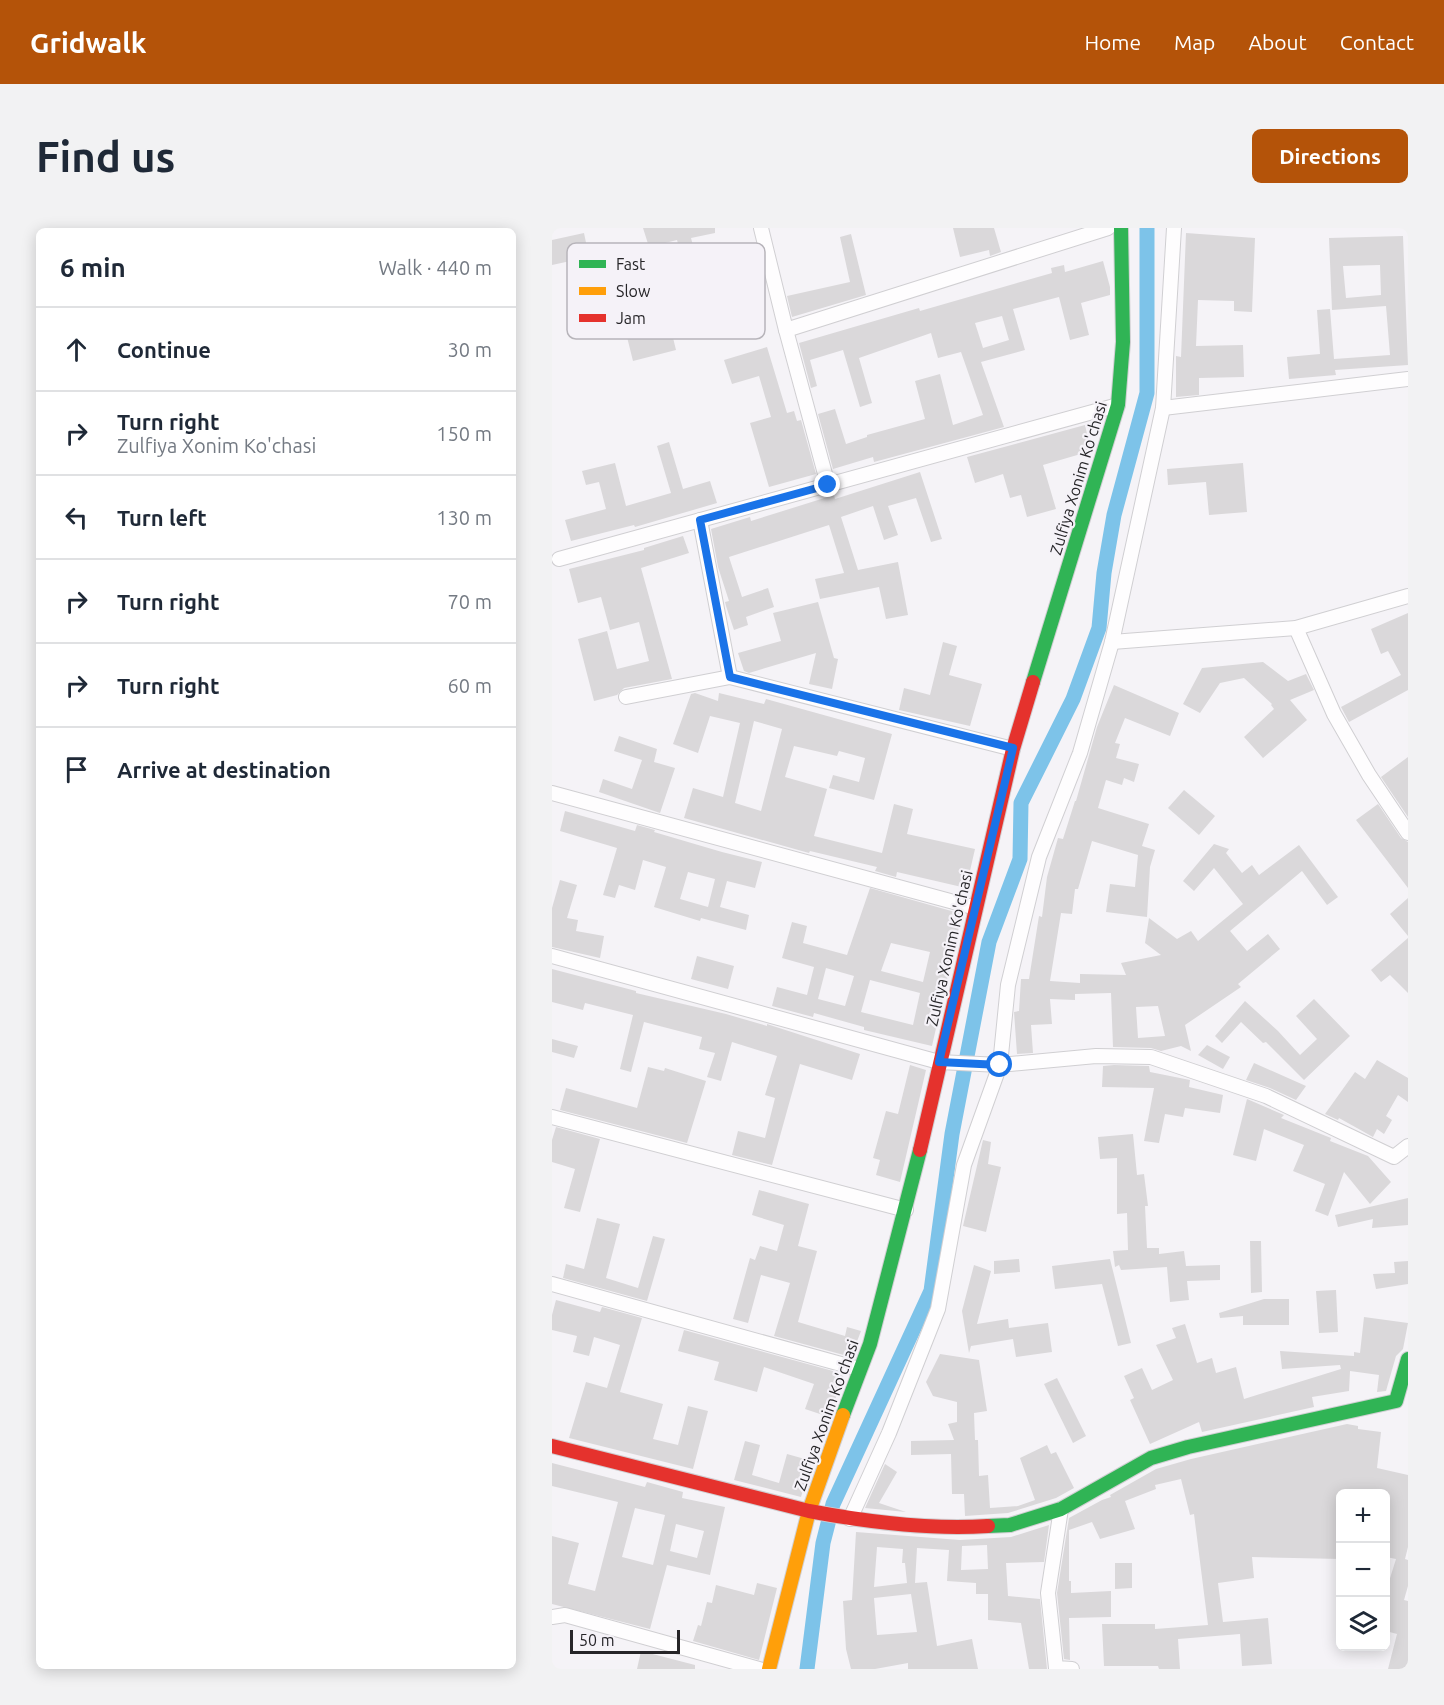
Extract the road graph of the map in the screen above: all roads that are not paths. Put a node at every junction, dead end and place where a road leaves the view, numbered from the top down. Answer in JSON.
{"nodes":[{"id":1,"x":760,"y":228,"type":"edge"},
{"id":2,"x":1108,"y":228,"type":"edge"},
{"id":3,"x":1121,"y":228,"type":"edge"},
{"id":4,"x":1174,"y":228,"type":"edge"},
{"id":5,"x":764,"y":243,"type":"edge"},
{"id":6,"x":765,"y":248,"type":"edge"},
{"id":7,"x":786,"y":330,"type":"junction"},
{"id":8,"x":1408,"y":379,"type":"edge"},
{"id":9,"x":1118,"y":405,"type":"junction"},
{"id":10,"x":1163,"y":408,"type":"junction"},
{"id":11,"x":828,"y":485,"type":"junction"},
{"id":12,"x":700,"y":520,"type":"junction"},
{"id":13,"x":559,"y":559,"type":"dead end"},
{"id":14,"x":1408,"y":596,"type":"edge"},
{"id":15,"x":1296,"y":628,"type":"junction"},
{"id":16,"x":1112,"y":642,"type":"junction"},
{"id":17,"x":730,"y":677,"type":"junction"},
{"id":18,"x":626,"y":697,"type":"dead end"},
{"id":19,"x":1013,"y":748,"type":"junction"},
{"id":20,"x":552,"y":793,"type":"edge"},
{"id":21,"x":1408,"y":833,"type":"edge"},
{"id":22,"x":976,"y":908,"type":"junction"},
{"id":23,"x":552,"y":956,"type":"edge"},
{"id":24,"x":945,"y":1062,"type":"junction"},
{"id":25,"x":994,"y":1065,"type":"junction"},
{"id":26,"x":552,"y":1117,"type":"edge"},
{"id":27,"x":1408,"y":1146,"type":"edge"},
{"id":28,"x":906,"y":1210,"type":"junction"},
{"id":29,"x":552,"y":1284,"type":"edge"},
{"id":30,"x":1408,"y":1359,"type":"edge"},
{"id":31,"x":859,"y":1369,"type":"junction"},
{"id":32,"x":1402,"y":1403,"type":"edge"},
{"id":33,"x":552,"y":1446,"type":"edge"},
{"id":34,"x":1060,"y":1509,"type":"junction"},
{"id":35,"x":812,"y":1512,"type":"junction"},
{"id":36,"x":844,"y":1518,"type":"junction"},
{"id":37,"x":552,"y":1617,"type":"edge"},
{"id":38,"x":759,"y":1669,"type":"edge"},
{"id":39,"x":769,"y":1669,"type":"edge"},
{"id":40,"x":1072,"y":1669,"type":"edge"}],
"edges":[{"from":1,"to":5,"type":"street"},
{"from":2,"to":7,"type":"street"},
{"from":3,"to":9,"type":"street","name":"Zulfiya Xonim Ko'chasi"},
{"from":4,"to":10,"type":"street"},
{"from":6,"to":7,"type":"street"},
{"from":7,"to":11,"type":"street"},
{"from":8,"to":10,"type":"street"},
{"from":9,"to":11,"type":"street"},
{"from":9,"to":19,"type":"street","name":"Zulfiya Xonim Ko'chasi"},
{"from":10,"to":16,"type":"street"},
{"from":11,"to":12,"type":"street"},
{"from":12,"to":13,"type":"street"},
{"from":12,"to":17,"type":"street"},
{"from":14,"to":15,"type":"street"},
{"from":15,"to":16,"type":"street"},
{"from":15,"to":21,"type":"street"},
{"from":16,"to":25,"type":"street"},
{"from":17,"to":18,"type":"street"},
{"from":17,"to":19,"type":"street"},
{"from":19,"to":22,"type":"street","name":"Zulfiya Xonim Ko'chasi"},
{"from":20,"to":22,"type":"street"},
{"from":22,"to":24,"type":"street","name":"Zulfiya Xonim Ko'chasi"},
{"from":23,"to":24,"type":"street"},
{"from":24,"to":25,"type":"street"},
{"from":24,"to":28,"type":"street","name":"Zulfiya Xonim Ko'chasi"},
{"from":25,"to":27,"type":"street"},
{"from":25,"to":36,"type":"street"},
{"from":26,"to":28,"type":"street"},
{"from":28,"to":31,"type":"street","name":"Zulfiya Xonim Ko'chasi"},
{"from":29,"to":31,"type":"street"},
{"from":30,"to":32,"type":"street"},
{"from":31,"to":35,"type":"street","name":"Zulfiya Xonim Ko'chasi"},
{"from":32,"to":34,"type":"street"},
{"from":33,"to":35,"type":"street"},
{"from":34,"to":36,"type":"street"},
{"from":34,"to":40,"type":"street"},
{"from":35,"to":36,"type":"street"},
{"from":35,"to":39,"type":"street","name":"Zulfiya Xonim Ko'chasi"},
{"from":37,"to":38,"type":"street"}]}
